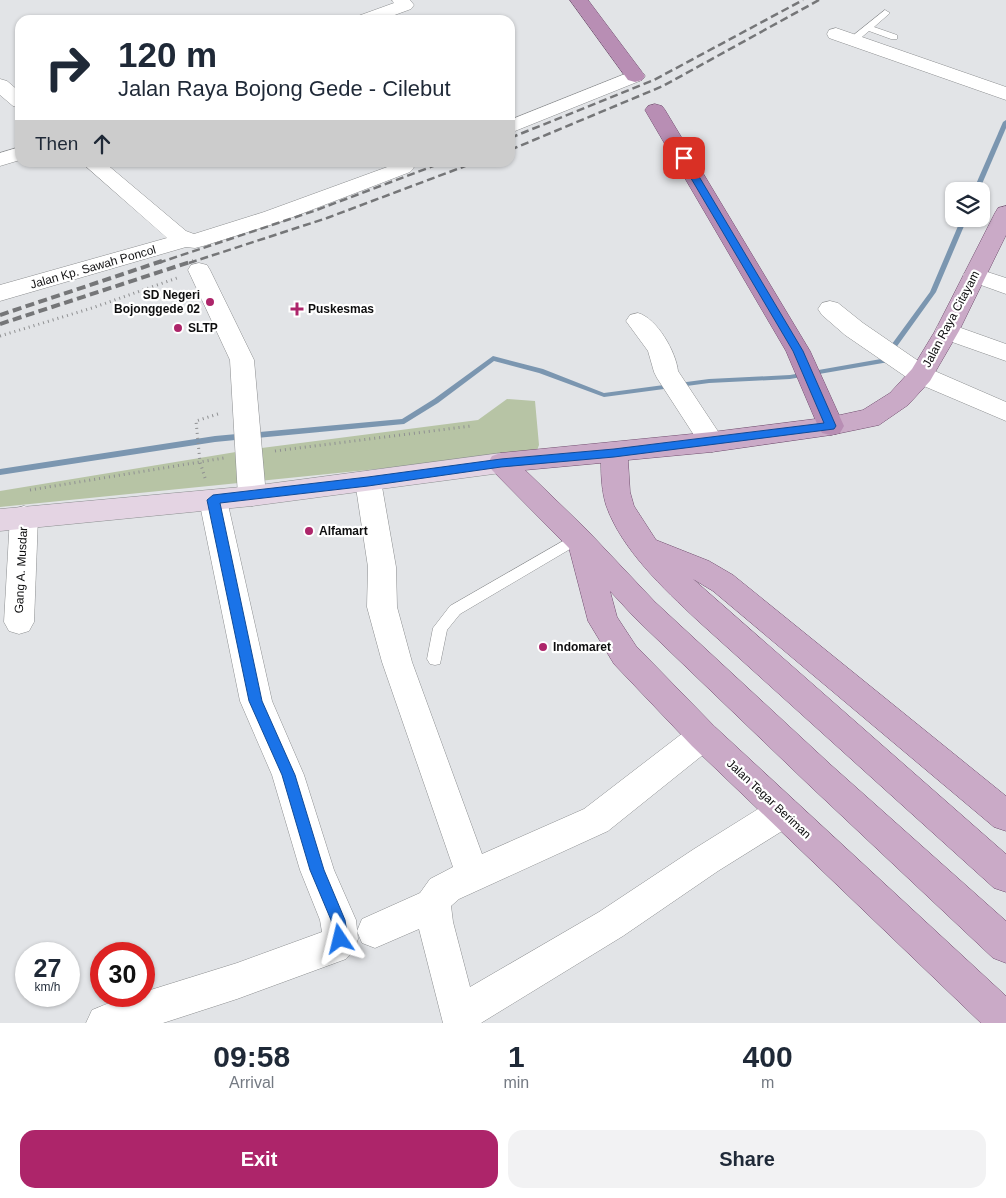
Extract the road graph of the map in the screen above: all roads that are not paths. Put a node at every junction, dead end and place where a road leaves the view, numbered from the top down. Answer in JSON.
{"nodes":[{"id":1,"x":401,"y":0,"type":"edge"},
{"id":2,"x":579,"y":0,"type":"edge"},
{"id":3,"x":885,"y":12,"type":"dead end"},
{"id":4,"x":378,"y":15,"type":"edge"},
{"id":5,"x":868,"y":28,"type":"junction"},
{"id":6,"x":845,"y":37,"type":"joint"},
{"id":7,"x":894,"y":37,"type":"dead end"},
{"id":8,"x":635,"y":76,"type":"joint"},
{"id":9,"x":0,"y":84,"type":"edge"},
{"id":10,"x":997,"y":92,"type":"edge"},
{"id":11,"x":15,"y":98,"type":"edge"},
{"id":12,"x":655,"y":110,"type":"dead end"},
{"id":13,"x":515,"y":125,"type":"edge"},
{"id":14,"x":15,"y":154,"type":"edge"},
{"id":15,"x":0,"y":160,"type":"edge"},
{"id":16,"x":97,"y":167,"type":"edge"},
{"id":17,"x":398,"y":167,"type":"edge"},
{"id":18,"x":1006,"y":213,"type":"edge"},
{"id":19,"x":186,"y":240,"type":"junction"},
{"id":20,"x":199,"y":270,"type":"road end"},
{"id":21,"x":975,"y":275,"type":"junction"},
{"id":22,"x":1006,"y":286,"type":"edge"},
{"id":23,"x":0,"y":293,"type":"edge"},
{"id":24,"x":830,"y":309,"type":"dead end"},
{"id":25,"x":638,"y":321,"type":"dead end"},
{"id":26,"x":947,"y":331,"type":"junction"},
{"id":27,"x":1006,"y":353,"type":"edge"},
{"id":28,"x":911,"y":369,"type":"junction"},
{"id":29,"x":1006,"y":412,"type":"edge"},
{"id":30,"x":831,"y":426,"type":"junction"},
{"id":31,"x":712,"y":442,"type":"junction"},
{"id":32,"x":614,"y":453,"type":"junction"},
{"id":33,"x":501,"y":463,"type":"junction"},
{"id":34,"x":368,"y":482,"type":"junction"},
{"id":35,"x":252,"y":496,"type":"junction"},
{"id":36,"x":213,"y":500,"type":"junction"},
{"id":37,"x":17,"y":509,"type":"edge"},
{"id":38,"x":579,"y":540,"type":"junction"},
{"id":39,"x":646,"y":547,"type":"junction"},
{"id":40,"x":19,"y":622,"type":"dead end"},
{"id":41,"x":435,"y":659,"type":"dead end"},
{"id":42,"x":704,"y":736,"type":"junction"},
{"id":43,"x":783,"y":812,"type":"junction"},
{"id":44,"x":1006,"y":816,"type":"edge"},
{"id":45,"x":473,"y":876,"type":"junction"},
{"id":46,"x":1006,"y":876,"type":"edge"},
{"id":47,"x":432,"y":905,"type":"junction"},
{"id":48,"x":375,"y":931,"type":"dead end"},
{"id":49,"x":1006,"y":945,"type":"edge"},
{"id":50,"x":461,"y":1018,"type":"edge"},
{"id":51,"x":1006,"y":1021,"type":"edge"},
{"id":52,"x":105,"y":1023,"type":"edge"}],
"edges":[{"from":1,"to":4,"type":"street"},
{"from":2,"to":8,"type":"highway"},
{"from":3,"to":5,"type":"lane"},
{"from":5,"to":6,"type":"lane"},
{"from":5,"to":7,"type":"lane"},
{"from":6,"to":10,"type":"street"},
{"from":8,"to":13,"type":"street"},
{"from":9,"to":11,"type":"street"},
{"from":12,"to":30,"type":"highway"},
{"from":14,"to":15,"type":"street"},
{"from":16,"to":19,"type":"street"},
{"from":17,"to":19,"type":"street","name":"Jalan Kp. Sawah Poncol"},
{"from":18,"to":21,"type":"main road","name":"Jalan Raya Citayam"},
{"from":19,"to":23,"type":"street","name":"Jalan Kp. Sawah Poncol"},
{"from":20,"to":35,"type":"street"},
{"from":21,"to":22,"type":"street"},
{"from":21,"to":26,"type":"main road","name":"Jalan Raya Citayam"},
{"from":24,"to":28,"type":"street"},
{"from":25,"to":31,"type":"street"},
{"from":26,"to":27,"type":"street"},
{"from":26,"to":28,"type":"main road","name":"Jalan Raya Citayam"},
{"from":28,"to":29,"type":"street"},
{"from":28,"to":30,"type":"main road","name":"Jalan Raya Citayam"},
{"from":30,"to":31,"type":"main road","name":"Jalan Raya Citayam"},
{"from":31,"to":32,"type":"main road","name":"Jalan Raya Citayam"},
{"from":32,"to":33,"type":"main road","name":"Jalan Raya Citayam"},
{"from":32,"to":39,"type":"main road"},
{"from":33,"to":34,"type":"main road"},
{"from":33,"to":38,"type":"main road"},
{"from":34,"to":35,"type":"main road"},
{"from":34,"to":45,"type":"street"},
{"from":35,"to":36,"type":"main road"},
{"from":36,"to":37,"type":"main road"},
{"from":36,"to":52,"type":"street"},
{"from":37,"to":40,"type":"street","name":"Gang A. Musdar"},
{"from":38,"to":41,"type":"lane"},
{"from":38,"to":42,"type":"main road","name":"Jalan Tegar Beriman"},
{"from":38,"to":49,"type":"main road"},
{"from":39,"to":44,"type":"main road"},
{"from":39,"to":46,"type":"main road"},
{"from":42,"to":43,"type":"main road","name":"Jalan Tegar Beriman"},
{"from":42,"to":45,"type":"street"},
{"from":43,"to":50,"type":"street"},
{"from":43,"to":51,"type":"main road","name":"Jalan Tegar Beriman"},
{"from":45,"to":47,"type":"street"},
{"from":47,"to":48,"type":"street"},
{"from":47,"to":50,"type":"street"}]}
